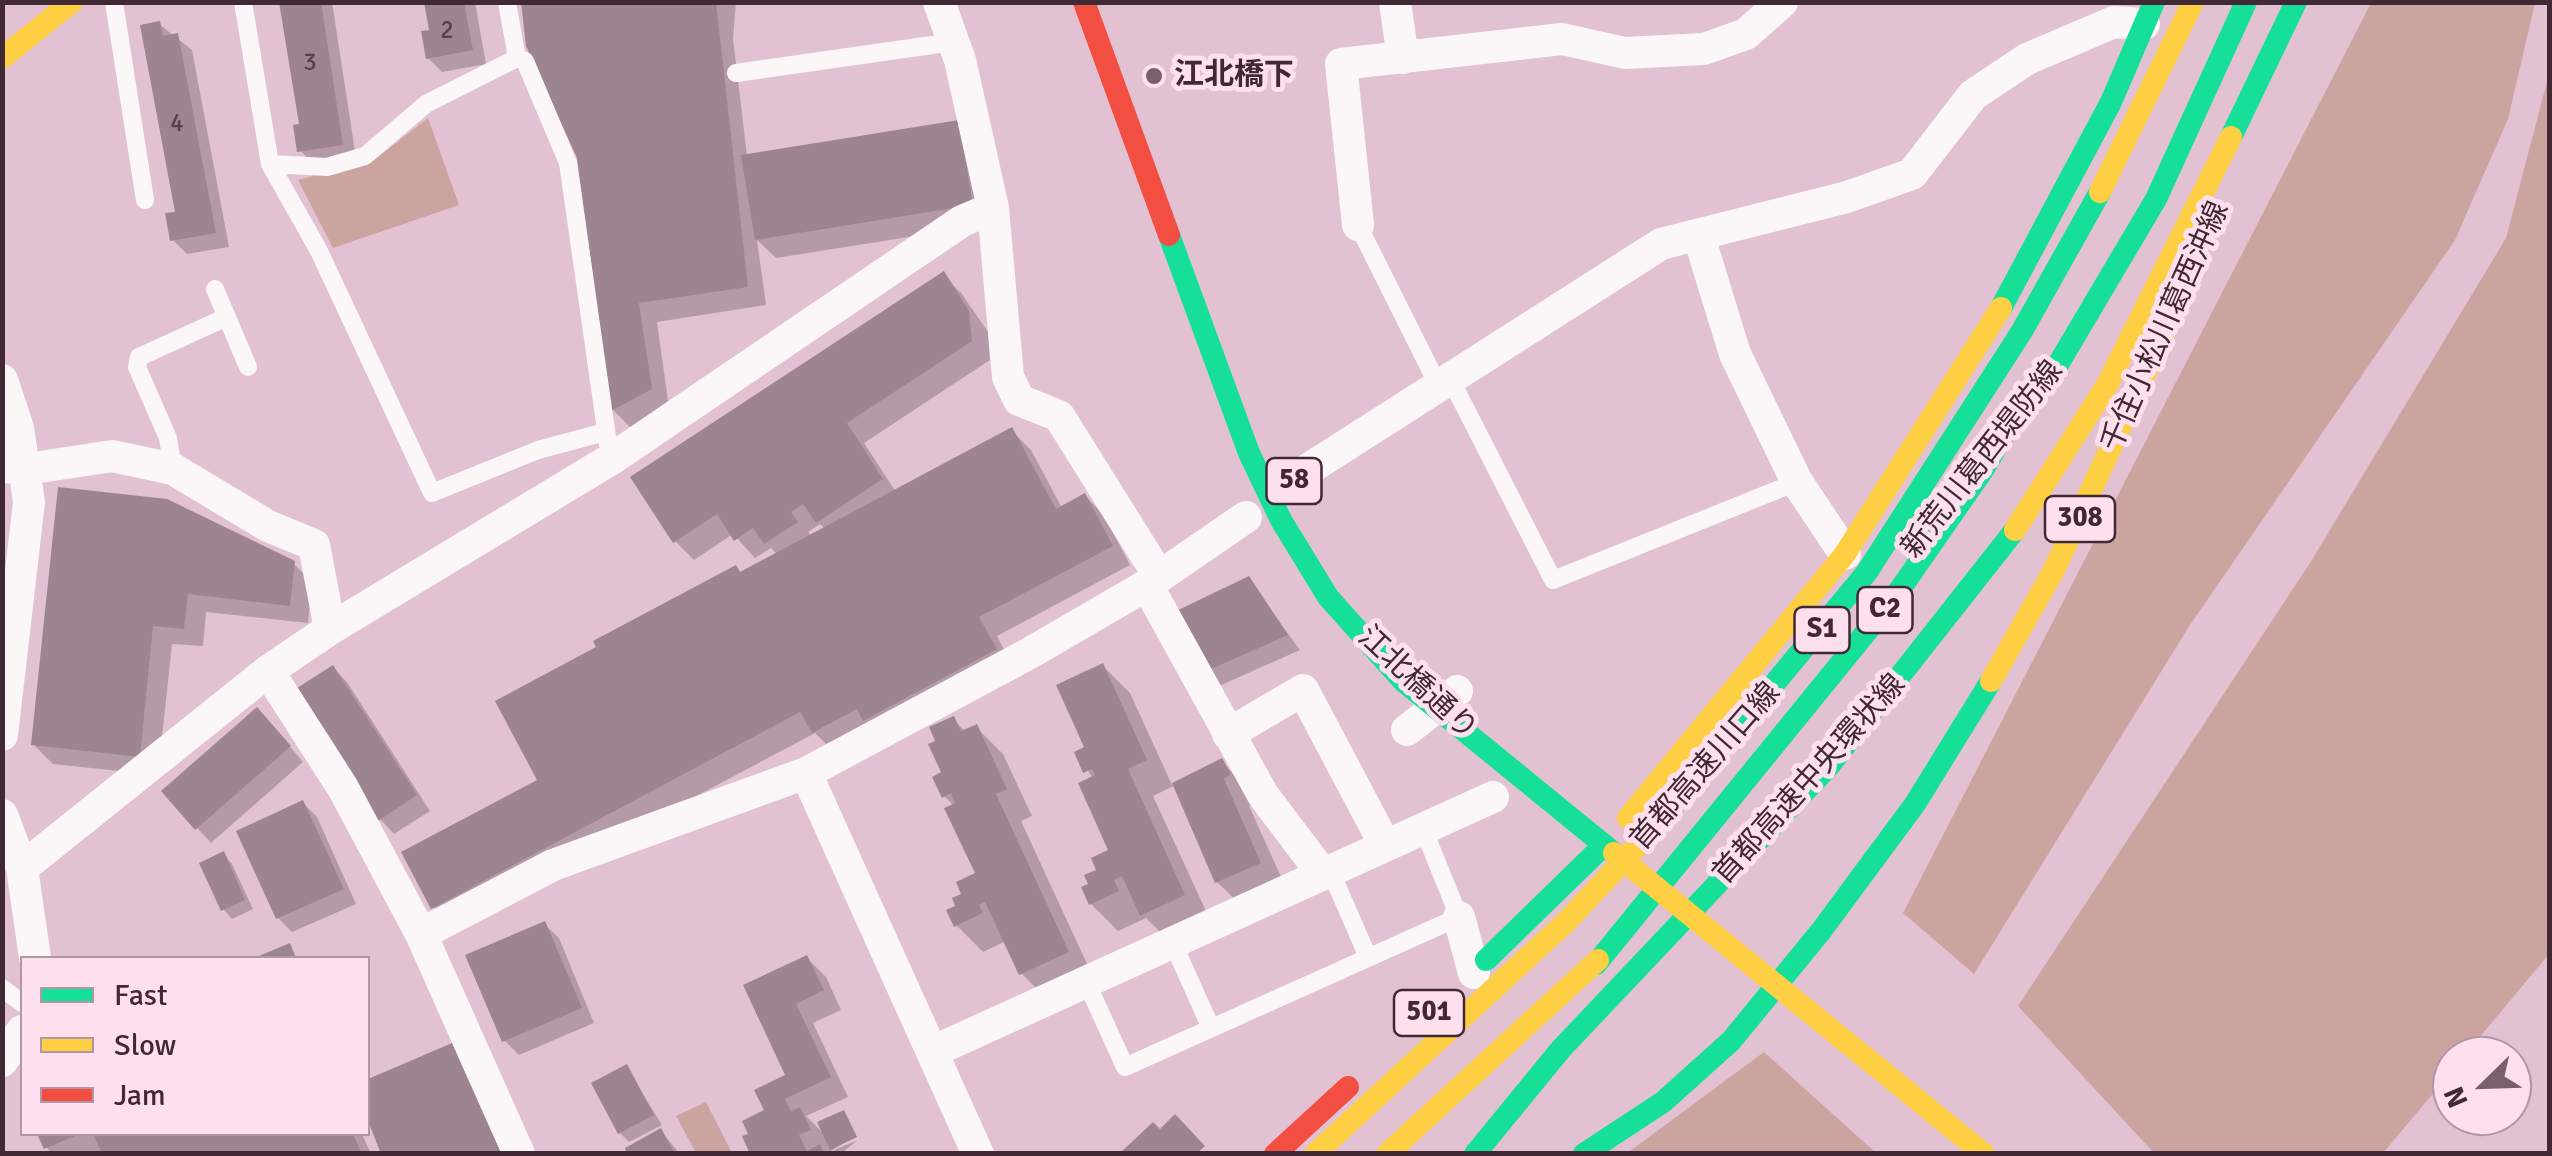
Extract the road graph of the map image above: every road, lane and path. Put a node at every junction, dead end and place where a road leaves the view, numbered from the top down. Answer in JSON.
{"nodes":[{"id":1,"x":72,"y":2,"type":"edge"},
{"id":2,"x":114,"y":2,"type":"edge"},
{"id":3,"x":242,"y":2,"type":"edge"},
{"id":4,"x":507,"y":2,"type":"edge"},
{"id":5,"x":940,"y":2,"type":"edge"},
{"id":6,"x":1084,"y":2,"type":"edge"},
{"id":7,"x":1395,"y":2,"type":"edge"},
{"id":8,"x":1782,"y":2,"type":"edge"},
{"id":9,"x":2193,"y":2,"type":"edge"},
{"id":10,"x":2220,"y":2,"type":"edge"},
{"id":11,"x":2246,"y":2,"type":"edge"},
{"id":12,"x":2268,"y":2,"type":"edge"},
{"id":13,"x":2292,"y":2,"type":"edge"},
{"id":14,"x":2149,"y":14,"type":"edge"},
{"id":15,"x":953,"y":42,"type":"junction"},
{"id":16,"x":2274,"y":51,"type":"junction"},
{"id":17,"x":2,"y":58,"type":"edge"},
{"id":18,"x":517,"y":58,"type":"junction"},
{"id":19,"x":1403,"y":58,"type":"junction"},
{"id":20,"x":736,"y":73,"type":"dead end"},
{"id":21,"x":1091,"y":90,"type":"dead end"},
{"id":22,"x":1146,"y":96,"type":"dead end"},
{"id":23,"x":270,"y":164,"type":"junction"},
{"id":24,"x":145,"y":200,"type":"dead end"},
{"id":25,"x":993,"y":208,"type":"junction"},
{"id":26,"x":1358,"y":225,"type":"joint"},
{"id":27,"x":1700,"y":237,"type":"junction"},
{"id":28,"x":215,"y":288,"type":"dead end"},
{"id":29,"x":227,"y":317,"type":"junction"},
{"id":30,"x":248,"y":367,"type":"dead end"},
{"id":31,"x":2087,"y":372,"type":"dead end"},
{"id":32,"x":2,"y":380,"type":"edge"},
{"id":33,"x":1445,"y":384,"type":"junction"},
{"id":34,"x":609,"y":445,"type":"junction"},
{"id":35,"x":14,"y":468,"type":"edge"},
{"id":36,"x":173,"y":469,"type":"junction"},
{"id":37,"x":1293,"y":478,"type":"dead end"},
{"id":38,"x":1797,"y":482,"type":"junction"},
{"id":39,"x":1246,"y":516,"type":"dead end"},
{"id":40,"x":1845,"y":554,"type":"junction"},
{"id":41,"x":1153,"y":580,"type":"junction"},
{"id":42,"x":330,"y":629,"type":"junction"},
{"id":43,"x":268,"y":671,"type":"junction"},
{"id":44,"x":1458,"y":691,"type":"dead end"},
{"id":45,"x":1401,"y":724,"type":"joint"},
{"id":46,"x":1228,"y":734,"type":"junction"},
{"id":47,"x":2,"y":735,"type":"edge"},
{"id":48,"x":1433,"y":750,"type":"dead end"},
{"id":49,"x":806,"y":773,"type":"junction"},
{"id":50,"x":1493,"y":797,"type":"dead end"},
{"id":51,"x":1621,"y":813,"type":"junction"},
{"id":52,"x":2,"y":814,"type":"edge"},
{"id":53,"x":1423,"y":828,"type":"junction"},
{"id":54,"x":1661,"y":844,"type":"junction"},
{"id":55,"x":1385,"y":845,"type":"junction"},
{"id":56,"x":1573,"y":863,"type":"junction"},
{"id":57,"x":22,"y":868,"type":"junction"},
{"id":58,"x":1326,"y":872,"type":"junction"},
{"id":59,"x":1612,"y":897,"type":"junction"},
{"id":60,"x":1459,"y":916,"type":"junction"},
{"id":61,"x":421,"y":934,"type":"junction"},
{"id":62,"x":1172,"y":941,"type":"junction"},
{"id":63,"x":35,"y":956,"type":"edge"},
{"id":64,"x":1368,"y":958,"type":"junction"},
{"id":65,"x":1466,"y":979,"type":"joint"},
{"id":66,"x":1086,"y":981,"type":"junction"},
{"id":67,"x":1778,"y":986,"type":"junction"},
{"id":68,"x":1211,"y":1028,"type":"junction"},
{"id":69,"x":20,"y":1034,"type":"edge"},
{"id":70,"x":934,"y":1051,"type":"junction"},
{"id":71,"x":2,"y":1062,"type":"edge"},
{"id":72,"x":1507,"y":1075,"type":"dead end"},
{"id":73,"x":1360,"y":1076,"type":"dead end"},
{"id":74,"x":1486,"y":1104,"type":"dead end"},
{"id":75,"x":520,"y":1154,"type":"edge"},
{"id":76,"x":978,"y":1154,"type":"edge"},
{"id":77,"x":1275,"y":1154,"type":"edge"},
{"id":78,"x":1315,"y":1154,"type":"edge"},
{"id":79,"x":1337,"y":1154,"type":"edge"},
{"id":80,"x":1387,"y":1154,"type":"edge"},
{"id":81,"x":1452,"y":1154,"type":"edge"},
{"id":82,"x":1475,"y":1154,"type":"edge"},
{"id":83,"x":1584,"y":1154,"type":"edge"},
{"id":84,"x":1984,"y":1154,"type":"edge"}],
"edges":[{"from":1,"to":17,"type":"main road"},
{"from":2,"to":24,"type":"lane"},
{"from":3,"to":23,"type":"lane"},
{"from":4,"to":18,"type":"lane"},
{"from":5,"to":15,"type":"street"},
{"from":6,"to":21,"type":"main road"},
{"from":6,"to":22,"type":"main road"},
{"from":6,"to":67,"type":"main road","name":"江北橋通り","number":"58"},
{"from":7,"to":19,"type":"street"},
{"from":8,"to":19,"type":"street"},
{"from":9,"to":78,"type":"main road","name":"首都高速川口線","number":"S1"},
{"from":10,"to":72,"type":"main road","name":"首都高速中央環状線","number":"C2"},
{"from":11,"to":54,"type":"main road","name":"新荒川葛西堤防線"},
{"from":12,"to":80,"type":"main road","name":"首都高速川口線","number":"S1"},
{"from":13,"to":16,"type":"main road","name":"首都高速中央環状線","number":"C2"},
{"from":13,"to":67,"type":"main road","name":"千住小松川葛西沖線","number":"308"},
{"from":14,"to":27,"type":"street"},
{"from":14,"to":40,"type":"main road","name":"新荒川葛西堤防線"},
{"from":15,"to":20,"type":"lane"},
{"from":15,"to":25,"type":"street"},
{"from":16,"to":31,"type":"main road"},
{"from":16,"to":82,"type":"main road","name":"首都高速中央環状線","number":"C2"},
{"from":18,"to":23,"type":"lane"},
{"from":18,"to":34,"type":"lane"},
{"from":19,"to":26,"type":"street"},
{"from":23,"to":34,"type":"lane"},
{"from":25,"to":34,"type":"street"},
{"from":25,"to":41,"type":"street"},
{"from":26,"to":33,"type":"lane"},
{"from":27,"to":33,"type":"street"},
{"from":27,"to":38,"type":"street"},
{"from":28,"to":29,"type":"lane"},
{"from":29,"to":30,"type":"lane"},
{"from":29,"to":36,"type":"lane"},
{"from":32,"to":35,"type":"street"},
{"from":33,"to":37,"type":"street"},
{"from":33,"to":38,"type":"lane"},
{"from":34,"to":42,"type":"street"},
{"from":35,"to":36,"type":"street"},
{"from":35,"to":47,"type":"street"},
{"from":36,"to":42,"type":"street"},
{"from":38,"to":40,"type":"street"},
{"from":39,"to":41,"type":"street"},
{"from":40,"to":51,"type":"main road","name":"新荒川葛西堤防線"},
{"from":41,"to":46,"type":"street"},
{"from":41,"to":49,"type":"street"},
{"from":42,"to":43,"type":"street"},
{"from":43,"to":57,"type":"street"},
{"from":43,"to":61,"type":"street"},
{"from":44,"to":45,"type":"street"},
{"from":45,"to":48,"type":"main road"},
{"from":46,"to":55,"type":"street"},
{"from":46,"to":58,"type":"street"},
{"from":49,"to":61,"type":"street"},
{"from":49,"to":70,"type":"street"},
{"from":50,"to":53,"type":"street"},
{"from":51,"to":54,"type":"main road"},
{"from":51,"to":56,"type":"main road","number":"501"},
{"from":52,"to":57,"type":"street"},
{"from":53,"to":55,"type":"street"},
{"from":53,"to":60,"type":"lane"},
{"from":54,"to":59,"type":"main road","name":"新荒川葛西堤防線"},
{"from":55,"to":58,"type":"street"},
{"from":56,"to":59,"type":"main road"},
{"from":56,"to":65,"type":"main road","number":"501"},
{"from":57,"to":63,"type":"street"},
{"from":58,"to":62,"type":"street"},
{"from":58,"to":64,"type":"lane"},
{"from":59,"to":79,"type":"main road","name":"新荒川葛西堤防線"},
{"from":60,"to":64,"type":"lane"},
{"from":60,"to":65,"type":"street"},
{"from":61,"to":75,"type":"street"},
{"from":62,"to":66,"type":"street"},
{"from":62,"to":68,"type":"lane"},
{"from":64,"to":68,"type":"lane"},
{"from":66,"to":68,"type":"lane"},
{"from":66,"to":70,"type":"street"},
{"from":67,"to":83,"type":"main road","name":"千住小松川葛西沖線"},
{"from":67,"to":84,"type":"main road","name":"江北橋通り"},
{"from":69,"to":71,"type":"street"},
{"from":70,"to":76,"type":"street"},
{"from":73,"to":77,"type":"main road"},
{"from":74,"to":81,"type":"main road"}]}
